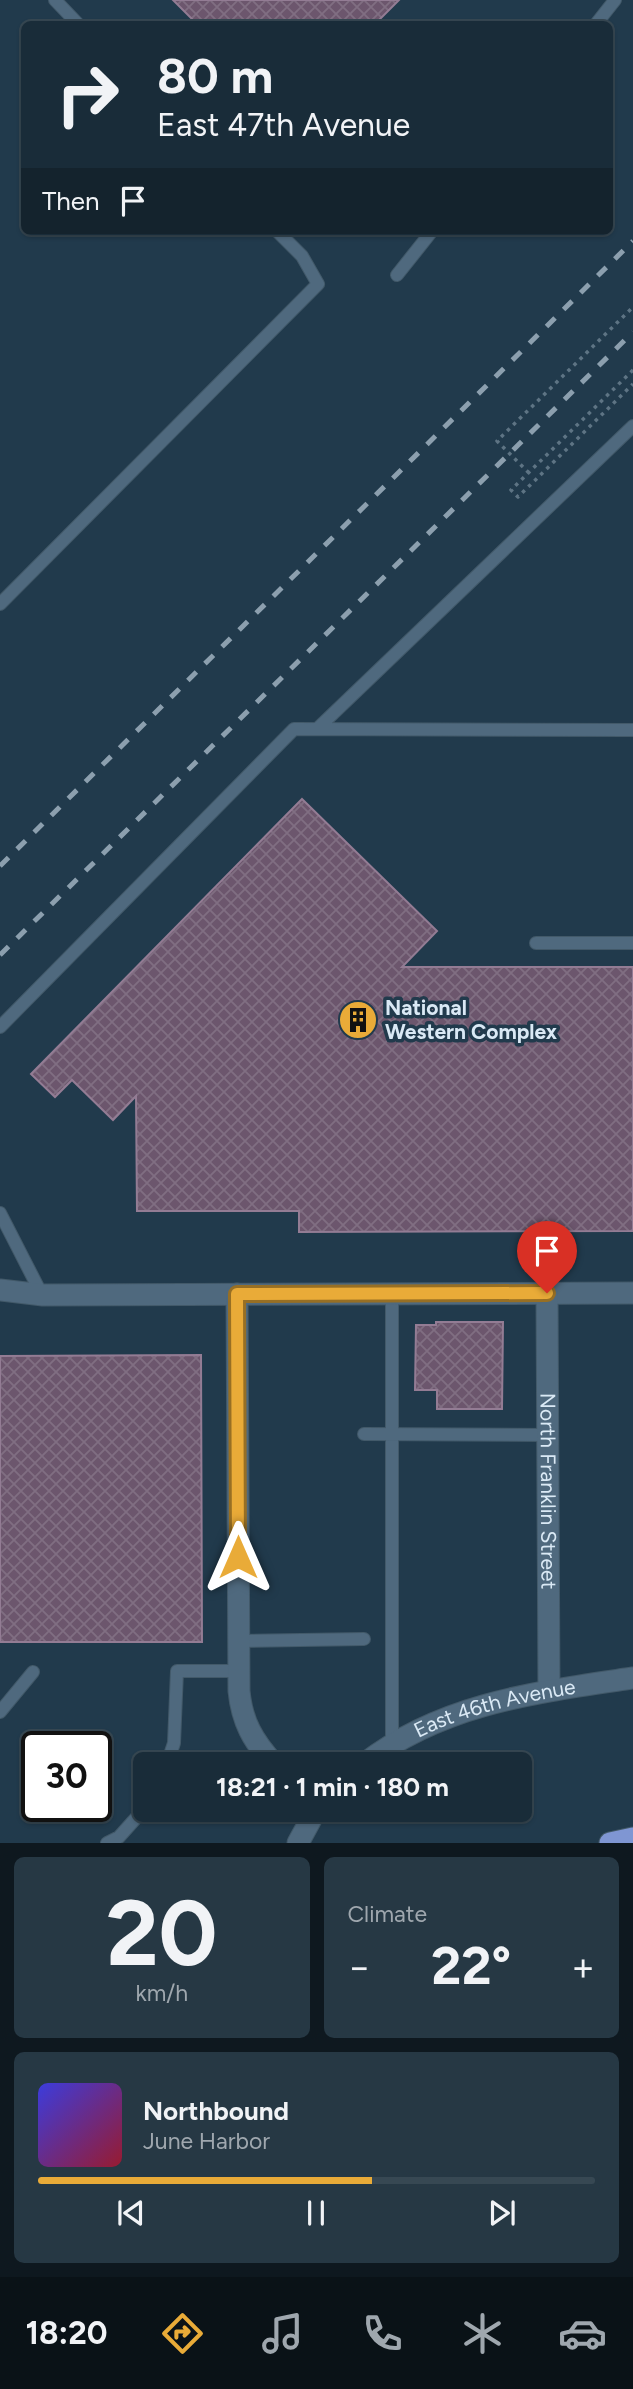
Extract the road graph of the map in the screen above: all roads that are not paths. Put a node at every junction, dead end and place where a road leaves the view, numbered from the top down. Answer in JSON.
{"nodes":[{"id":1,"x":55,"y":0,"type":"edge"},
{"id":2,"x":615,"y":0,"type":"edge"},
{"id":3,"x":75,"y":21,"type":"edge"},
{"id":4,"x":598,"y":21,"type":"edge"},
{"id":5,"x":281,"y":235,"type":"edge"},
{"id":6,"x":429,"y":235,"type":"edge"},
{"id":7,"x":397,"y":275,"type":"dead end"},
{"id":8,"x":633,"y":426,"type":"edge"},
{"id":9,"x":0,"y":604,"type":"edge"},
{"id":10,"x":317,"y":729,"type":"junction"},
{"id":11,"x":633,"y":730,"type":"edge"},
{"id":12,"x":536,"y":943,"type":"dead end"},
{"id":13,"x":633,"y":943,"type":"edge"},
{"id":14,"x":0,"y":1027,"type":"edge"},
{"id":15,"x":0,"y":1213,"type":"edge"},
{"id":16,"x":0,"y":1290,"type":"edge"},
{"id":17,"x":391,"y":1293,"type":"junction"},
{"id":18,"x":547,"y":1293,"type":"junction"},
{"id":19,"x":633,"y":1293,"type":"edge"},
{"id":20,"x":237,"y":1294,"type":"junction"},
{"id":21,"x":43,"y":1295,"type":"junction"},
{"id":22,"x":0,"y":1296,"type":"edge"},
{"id":23,"x":364,"y":1434,"type":"dead end"},
{"id":24,"x":391,"y":1434,"type":"junction"},
{"id":25,"x":548,"y":1435,"type":"junction"},
{"id":26,"x":364,"y":1639,"type":"dead end"},
{"id":27,"x":239,"y":1641,"type":"junction"},
{"id":28,"x":239,"y":1671,"type":"junction"},
{"id":29,"x":33,"y":1672,"type":"dead end"},
{"id":30,"x":633,"y":1678,"type":"edge"},
{"id":31,"x":550,"y":1690,"type":"junction"},
{"id":32,"x":0,"y":1712,"type":"edge"},
{"id":33,"x":392,"y":1744,"type":"junction"},
{"id":34,"x":171,"y":1752,"type":"edge"},
{"id":35,"x":264,"y":1752,"type":"edge"},
{"id":36,"x":381,"y":1752,"type":"edge"},
{"id":37,"x":133,"y":1821,"type":"edge"},
{"id":38,"x":309,"y":1822,"type":"edge"},
{"id":39,"x":633,"y":1838,"type":"edge"},
{"id":40,"x":107,"y":1843,"type":"edge"},
{"id":41,"x":298,"y":1843,"type":"edge"},
{"id":42,"x":610,"y":1843,"type":"edge"}],
"edges":[{"from":1,"to":3,"type":"lane"},
{"from":2,"to":4,"type":"lane"},
{"from":5,"to":9,"type":"lane"},
{"from":6,"to":7,"type":"lane"},
{"from":8,"to":10,"type":"lane"},
{"from":10,"to":11,"type":"lane"},
{"from":10,"to":14,"type":"lane"},
{"from":12,"to":13,"type":"lane"},
{"from":15,"to":21,"type":"lane"},
{"from":16,"to":21,"type":"street"},
{"from":17,"to":18,"type":"street"},
{"from":17,"to":20,"type":"street"},
{"from":17,"to":24,"type":"lane"},
{"from":18,"to":19,"type":"street"},
{"from":18,"to":25,"type":"street","name":"North Franklin Street"},
{"from":20,"to":21,"type":"street"},
{"from":20,"to":27,"type":"street"},
{"from":21,"to":22,"type":"lane"},
{"from":23,"to":24,"type":"lane"},
{"from":24,"to":25,"type":"lane"},
{"from":24,"to":33,"type":"lane"},
{"from":25,"to":31,"type":"street","name":"North Franklin Street"},
{"from":26,"to":27,"type":"lane"},
{"from":27,"to":28,"type":"street"},
{"from":28,"to":34,"type":"lane"},
{"from":28,"to":35,"type":"street"},
{"from":29,"to":32,"type":"lane"},
{"from":30,"to":31,"type":"street","name":"East 46th Avenue"},
{"from":31,"to":33,"type":"street","name":"East 46th Avenue"},
{"from":33,"to":36,"type":"street","name":"East 46th Avenue"},
{"from":37,"to":40,"type":"lane"},
{"from":38,"to":41,"type":"street"},
{"from":39,"to":42,"type":"highway"}]}
